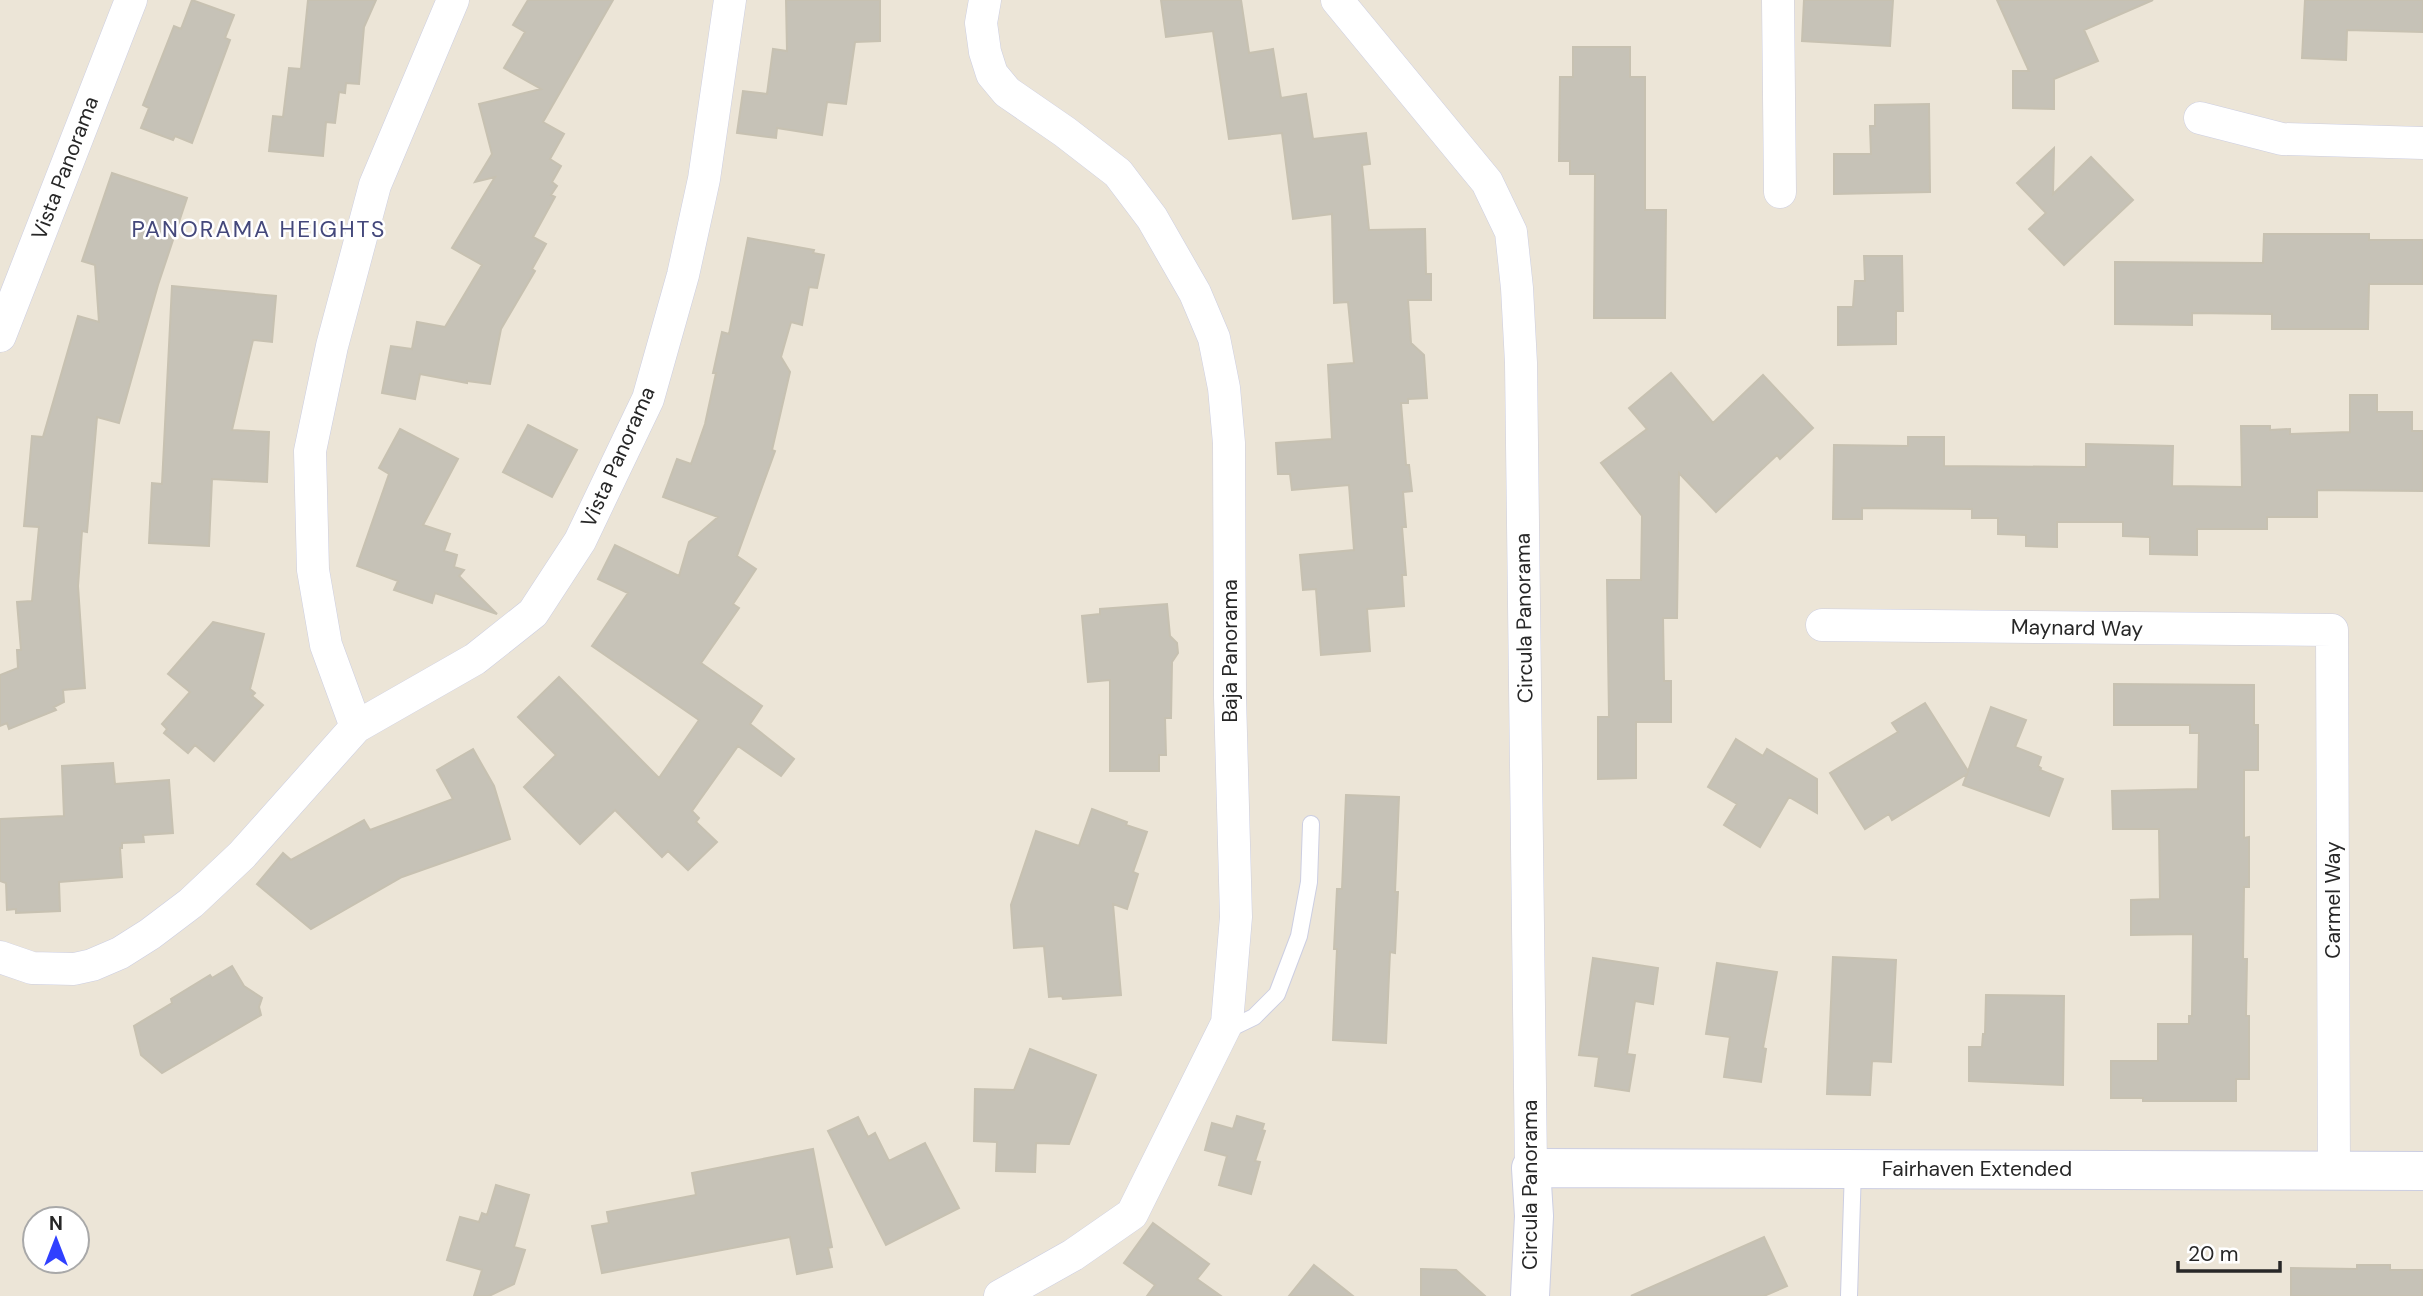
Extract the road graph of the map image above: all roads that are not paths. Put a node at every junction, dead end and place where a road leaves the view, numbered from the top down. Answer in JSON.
{"nodes":[{"id":1,"x":131,"y":0,"type":"edge"},
{"id":2,"x":453,"y":0,"type":"edge"},
{"id":3,"x":730,"y":0,"type":"edge"},
{"id":4,"x":985,"y":0,"type":"edge"},
{"id":5,"x":1337,"y":0,"type":"edge"},
{"id":6,"x":1778,"y":0,"type":"edge"},
{"id":7,"x":2200,"y":118,"type":"dead end"},
{"id":8,"x":2423,"y":143,"type":"edge"},
{"id":9,"x":1780,"y":192,"type":"dead end"},
{"id":10,"x":0,"y":336,"type":"edge"},
{"id":11,"x":1822,"y":625,"type":"dead end"},
{"id":12,"x":2332,"y":630,"type":"joint"},
{"id":13,"x":356,"y":727,"type":"junction"},
{"id":14,"x":1311,"y":824,"type":"dead end"},
{"id":15,"x":0,"y":957,"type":"edge"},
{"id":16,"x":1222,"y":1032,"type":"junction"},
{"id":17,"x":1531,"y":1168,"type":"junction"},
{"id":18,"x":1853,"y":1168,"type":"junction"},
{"id":19,"x":2334,"y":1170,"type":"junction"},
{"id":20,"x":2423,"y":1171,"type":"edge"},
{"id":21,"x":999,"y":1296,"type":"edge"},
{"id":22,"x":1530,"y":1296,"type":"edge"},
{"id":23,"x":1849,"y":1296,"type":"edge"}],
"edges":[{"from":1,"to":10,"type":"street","name":"Vista Panorama"},
{"from":2,"to":13,"type":"street"},
{"from":3,"to":13,"type":"street","name":"Vista Panorama"},
{"from":4,"to":16,"type":"street","name":"Baja Panorama"},
{"from":5,"to":17,"type":"street","name":"Circula Panorama"},
{"from":6,"to":9,"type":"street"},
{"from":7,"to":8,"type":"street"},
{"from":11,"to":12,"type":"street","name":"Maynard Way"},
{"from":12,"to":19,"type":"street","name":"Carmel Way"},
{"from":13,"to":15,"type":"street","name":"Vista Panorama"},
{"from":14,"to":16,"type":"lane"},
{"from":16,"to":21,"type":"street","name":"Baja Panorama"},
{"from":17,"to":18,"type":"street","name":"Fairhaven Extended"},
{"from":17,"to":22,"type":"street","name":"Circula Panorama"},
{"from":18,"to":19,"type":"street","name":"Fairhaven Extended"},
{"from":18,"to":23,"type":"lane"},
{"from":19,"to":20,"type":"street","name":"Fairhaven Extended"}]}
